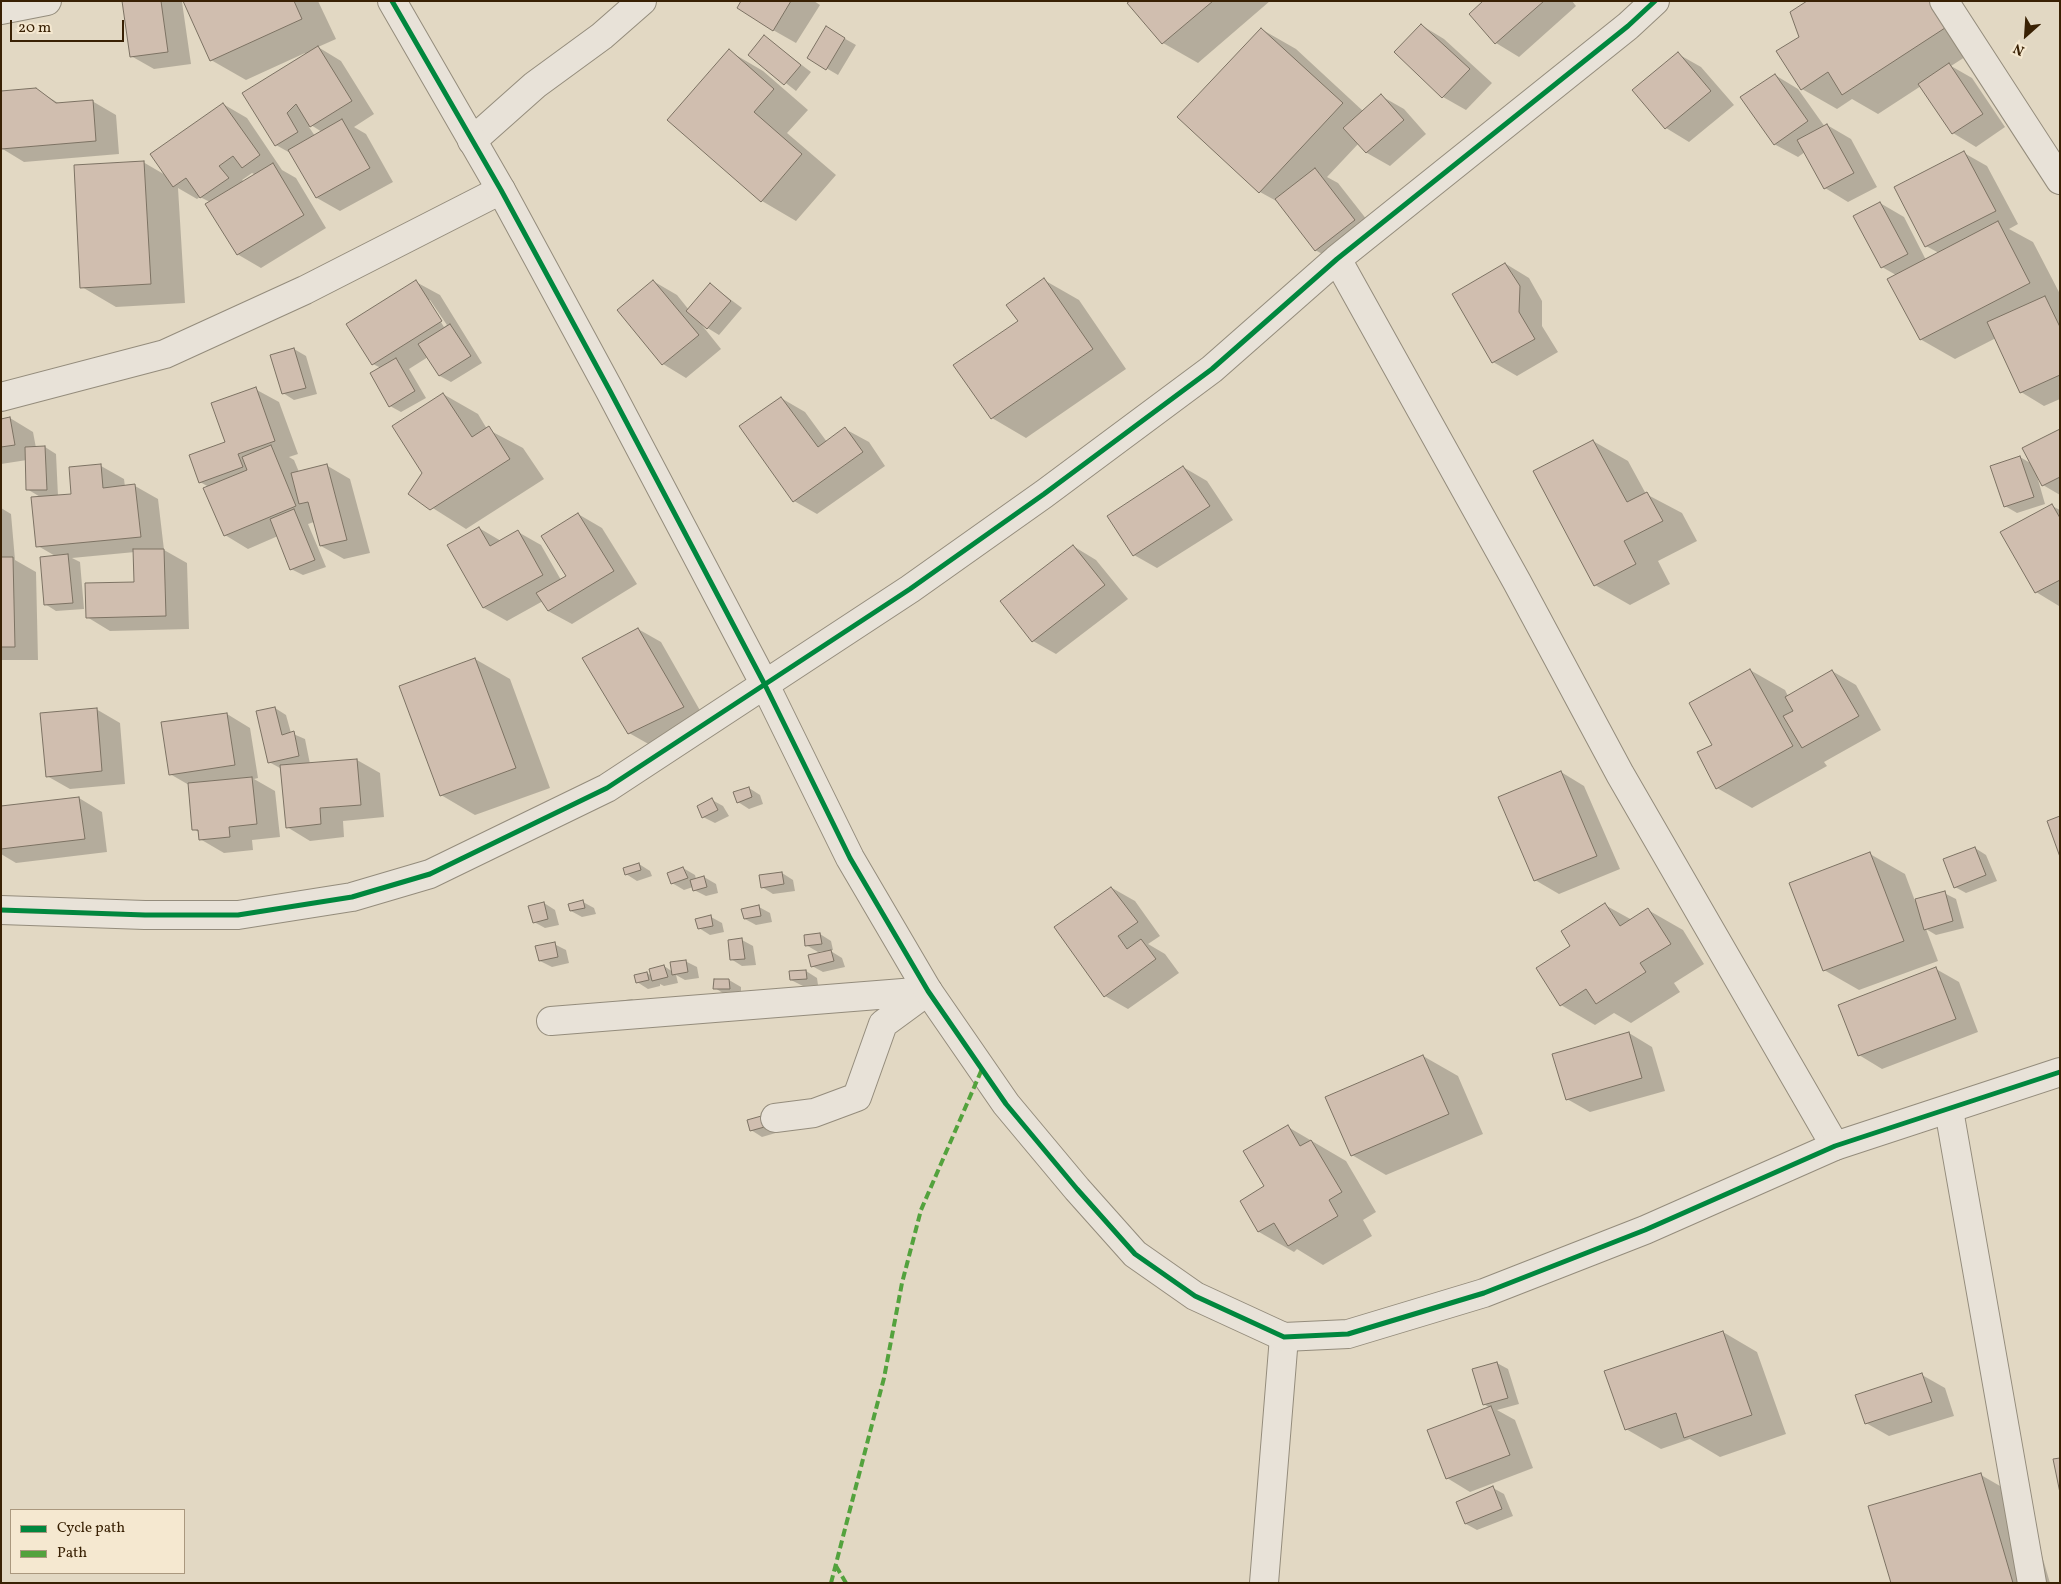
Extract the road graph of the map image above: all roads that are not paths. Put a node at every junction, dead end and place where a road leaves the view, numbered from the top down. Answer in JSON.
{"nodes":[{"id":1,"x":47,"y":1,"type":"edge"},
{"id":2,"x":392,"y":1,"type":"edge"},
{"id":3,"x":642,"y":1,"type":"edge"},
{"id":4,"x":1655,"y":1,"type":"edge"},
{"id":5,"x":1944,"y":1,"type":"edge"},
{"id":6,"x":1,"y":10,"type":"edge"},
{"id":7,"x":472,"y":141,"type":"junction"},
{"id":8,"x":2060,"y":180,"type":"edge"},
{"id":9,"x":501,"y":190,"type":"junction"},
{"id":10,"x":1337,"y":260,"type":"junction"},
{"id":11,"x":1,"y":397,"type":"edge"},
{"id":12,"x":765,"y":684,"type":"junction"},
{"id":13,"x":1,"y":910,"type":"edge"},
{"id":14,"x":928,"y":990,"type":"junction"},
{"id":15,"x":551,"y":1021,"type":"dead end"},
{"id":16,"x":2060,"y":1072,"type":"edge"},
{"id":17,"x":1948,"y":1110,"type":"junction"},
{"id":18,"x":775,"y":1118,"type":"dead end"},
{"id":19,"x":1835,"y":1146,"type":"junction"},
{"id":20,"x":1284,"y":1337,"type":"junction"},
{"id":21,"x":1264,"y":1583,"type":"edge"},
{"id":22,"x":2032,"y":1583,"type":"edge"}],
"edges":[{"from":1,"to":6,"type":"street"},
{"from":2,"to":7,"type":"street"},
{"from":3,"to":7,"type":"street"},
{"from":4,"to":10,"type":"street"},
{"from":5,"to":8,"type":"street"},
{"from":7,"to":9,"type":"street"},
{"from":9,"to":11,"type":"street"},
{"from":9,"to":12,"type":"street"},
{"from":10,"to":12,"type":"street"},
{"from":10,"to":19,"type":"street"},
{"from":12,"to":13,"type":"street"},
{"from":12,"to":14,"type":"street"},
{"from":14,"to":15,"type":"street"},
{"from":14,"to":18,"type":"street"},
{"from":14,"to":20,"type":"street"},
{"from":16,"to":17,"type":"street"},
{"from":17,"to":19,"type":"street"},
{"from":17,"to":22,"type":"street"},
{"from":19,"to":20,"type":"street"},
{"from":20,"to":21,"type":"street"}]}
